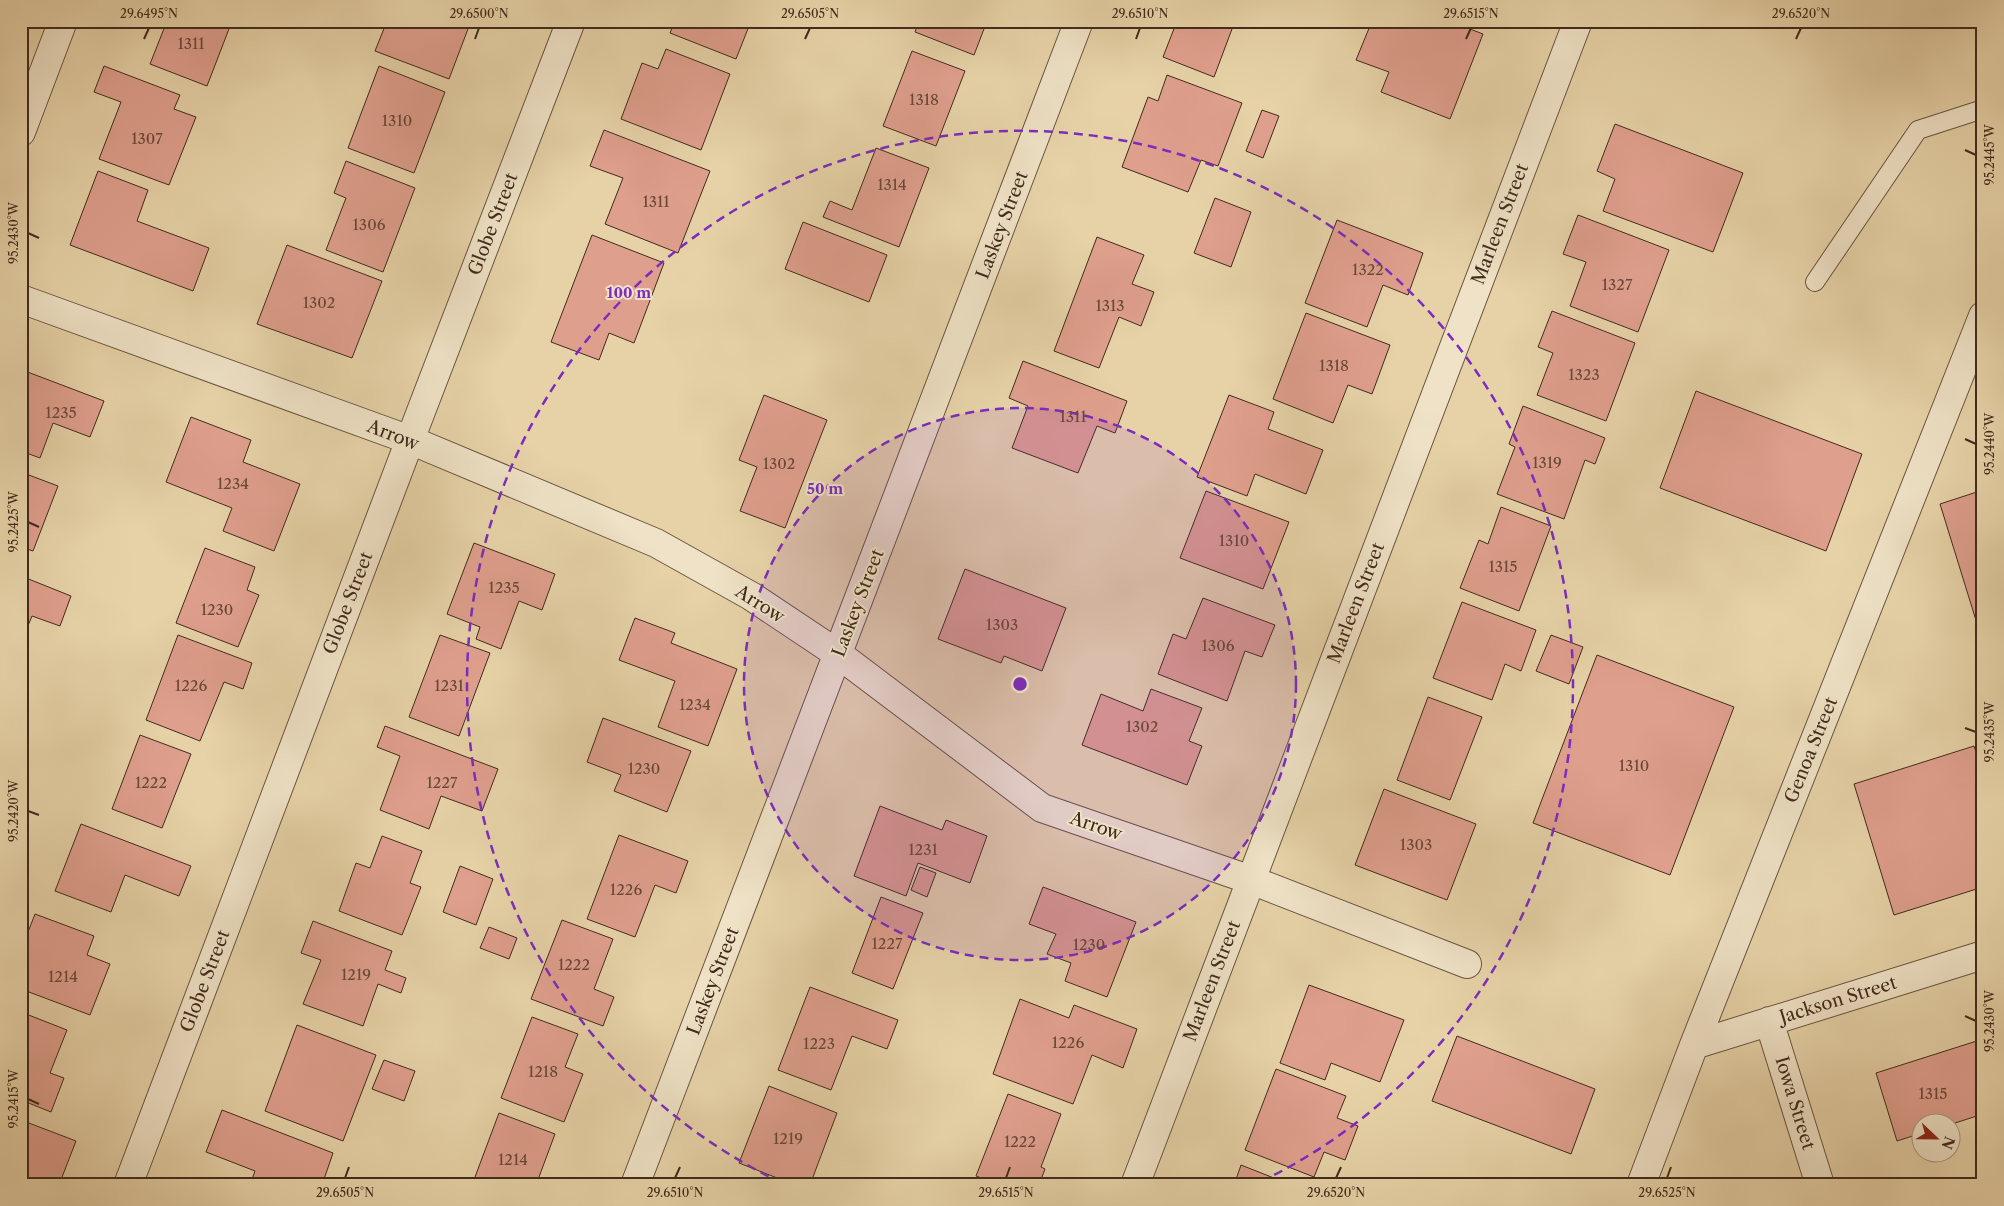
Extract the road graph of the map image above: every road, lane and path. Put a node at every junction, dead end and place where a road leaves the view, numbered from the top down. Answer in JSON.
{"nodes":[{"id":1,"x":64,"y":21,"type":"edge"},
{"id":2,"x":571,"y":21,"type":"edge"},
{"id":3,"x":1079,"y":21,"type":"edge"},
{"id":4,"x":1578,"y":21,"type":"edge"},
{"id":5,"x":1983,"y":109,"type":"edge"},
{"id":6,"x":21,"y":132,"type":"edge"},
{"id":7,"x":1815,"y":282,"type":"dead end"},
{"id":8,"x":21,"y":299,"type":"edge"},
{"id":9,"x":1983,"y":316,"type":"edge"},
{"id":10,"x":410,"y":440,"type":"junction"},
{"id":11,"x":838,"y":654,"type":"junction"},
{"id":12,"x":1250,"y":880,"type":"junction"},
{"id":13,"x":1983,"y":955,"type":"edge"},
{"id":14,"x":1467,"y":964,"type":"dead end"},
{"id":15,"x":1769,"y":1021,"type":"junction"},
{"id":16,"x":1694,"y":1044,"type":"junction"},
{"id":17,"x":128,"y":1185,"type":"edge"},
{"id":18,"x":635,"y":1185,"type":"edge"},
{"id":19,"x":1135,"y":1185,"type":"edge"},
{"id":20,"x":1641,"y":1185,"type":"edge"},
{"id":21,"x":1820,"y":1185,"type":"edge"}],
"edges":[{"from":1,"to":6,"type":"street"},
{"from":2,"to":10,"type":"street","name":"Globe Street"},
{"from":3,"to":11,"type":"street","name":"Laskey Street"},
{"from":4,"to":12,"type":"street","name":"Marleen Street"},
{"from":5,"to":7,"type":"lane"},
{"from":8,"to":10,"type":"street","name":"Arrow"},
{"from":9,"to":16,"type":"street","name":"Genoa Street"},
{"from":10,"to":11,"type":"street","name":"Arrow"},
{"from":10,"to":17,"type":"street","name":"Globe Street"},
{"from":11,"to":12,"type":"street","name":"Arrow"},
{"from":11,"to":18,"type":"street","name":"Laskey Street"},
{"from":12,"to":14,"type":"street","name":"Arrow"},
{"from":12,"to":19,"type":"street","name":"Marleen Street"},
{"from":13,"to":15,"type":"street","name":"Jackson Street"},
{"from":15,"to":16,"type":"street","name":"Jackson Street"},
{"from":15,"to":21,"type":"street","name":"Iowa Street"},
{"from":16,"to":20,"type":"street","name":"Genoa Street"}]}
